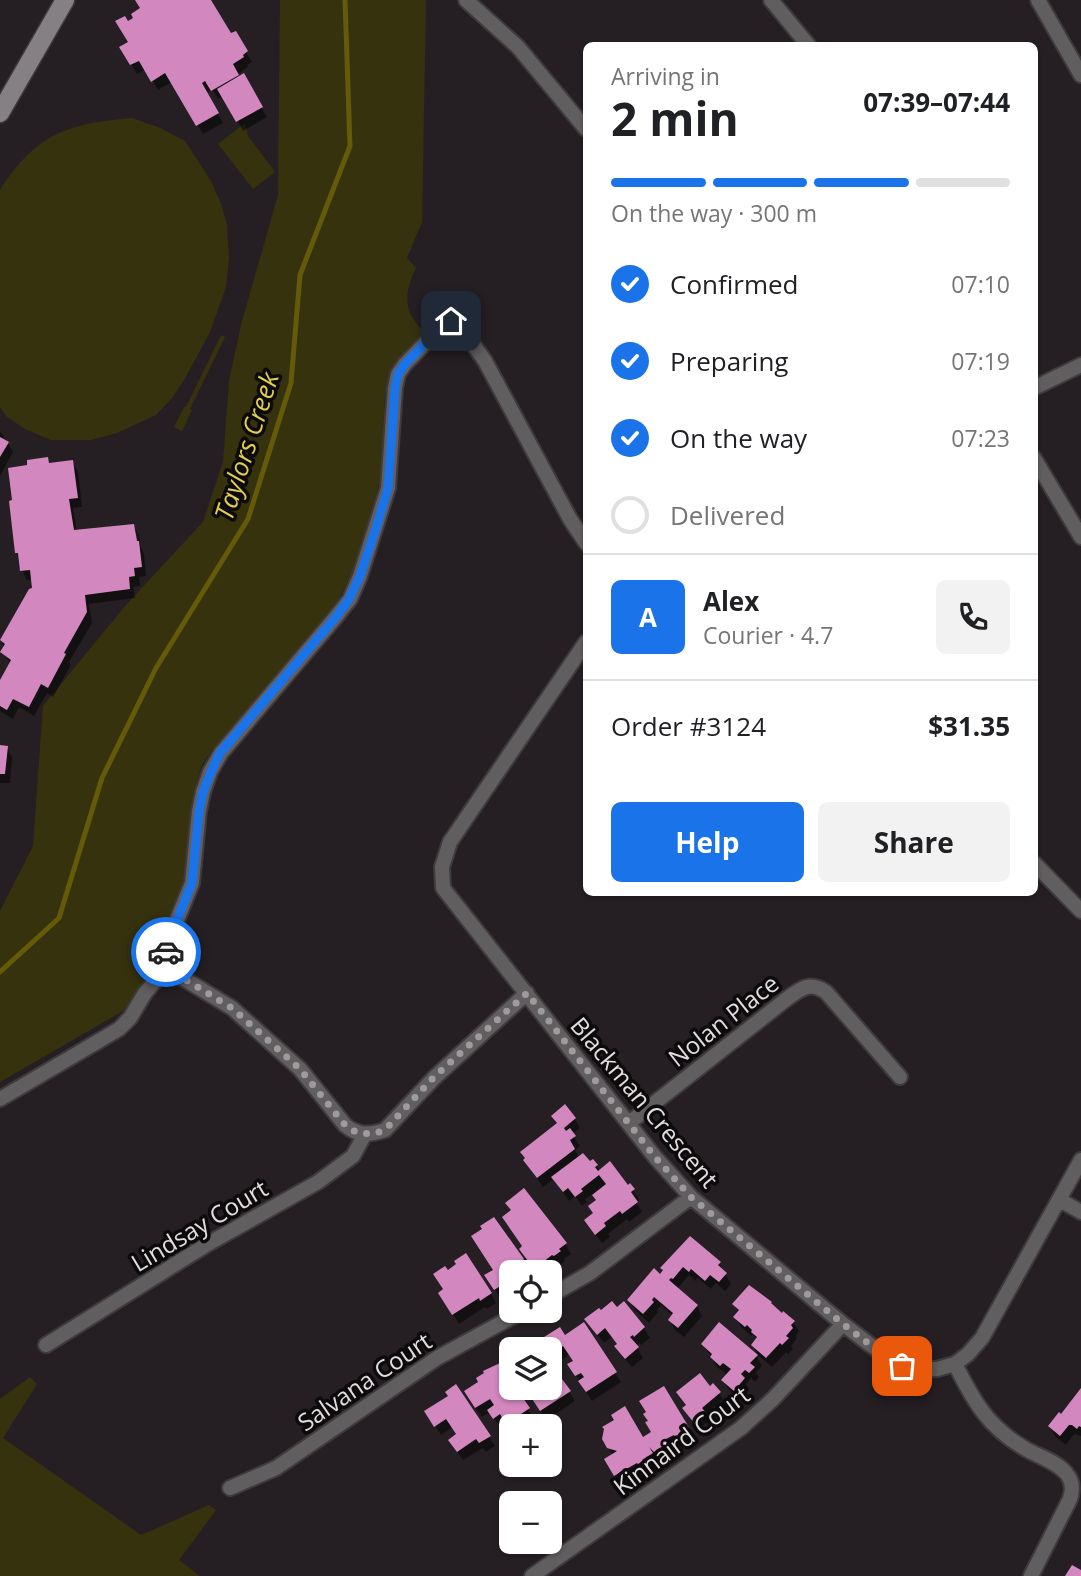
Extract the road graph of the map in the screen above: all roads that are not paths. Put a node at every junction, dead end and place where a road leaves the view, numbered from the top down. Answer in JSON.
{"nodes":[{"id":1,"x":65,"y":0,"type":"edge"},
{"id":2,"x":466,"y":0,"type":"edge"},
{"id":3,"x":771,"y":0,"type":"edge"},
{"id":4,"x":1038,"y":0,"type":"edge"},
{"id":5,"x":806,"y":42,"type":"edge"},
{"id":6,"x":1081,"y":75,"type":"edge"},
{"id":7,"x":0,"y":113,"type":"edge"},
{"id":8,"x":583,"y":125,"type":"edge"},
{"id":9,"x":439,"y":311,"type":"dead end"},
{"id":10,"x":451,"y":321,"type":"junction"},
{"id":11,"x":1081,"y":365,"type":"edge"},
{"id":12,"x":1038,"y":386,"type":"edge"},
{"id":13,"x":1038,"y":465,"type":"edge"},
{"id":14,"x":1081,"y":537,"type":"edge"},
{"id":15,"x":583,"y":538,"type":"edge"},
{"id":16,"x":583,"y":650,"type":"edge"},
{"id":17,"x":1038,"y":867,"type":"edge"},
{"id":18,"x":1081,"y":911,"type":"edge"},
{"id":19,"x":169,"y":965,"type":"junction"},
{"id":20,"x":527,"y":993,"type":"junction"},
{"id":21,"x":900,"y":1077,"type":"dead end"},
{"id":22,"x":0,"y":1099,"type":"edge"},
{"id":23,"x":629,"y":1122,"type":"junction"},
{"id":24,"x":365,"y":1134,"type":"junction"},
{"id":25,"x":1081,"y":1160,"type":"edge"},
{"id":26,"x":691,"y":1197,"type":"junction"},
{"id":27,"x":1060,"y":1200,"type":"junction"},
{"id":28,"x":1081,"y":1212,"type":"edge"},
{"id":29,"x":562,"y":1289,"type":"edge"},
{"id":30,"x":501,"y":1323,"type":"edge"},
{"id":31,"x":843,"y":1324,"type":"junction"},
{"id":32,"x":46,"y":1346,"type":"dead end"},
{"id":33,"x":954,"y":1364,"type":"junction"},
{"id":34,"x":230,"y":1488,"type":"dead end"},
{"id":35,"x":532,"y":1576,"type":"edge"},
{"id":36,"x":1031,"y":1576,"type":"edge"}],
"edges":[{"from":1,"to":7,"type":"street"},
{"from":2,"to":8,"type":"street"},
{"from":3,"to":5,"type":"street"},
{"from":4,"to":6,"type":"street"},
{"from":9,"to":10,"type":"street"},
{"from":10,"to":15,"type":"street"},
{"from":10,"to":19,"type":"street"},
{"from":11,"to":12,"type":"street"},
{"from":13,"to":14,"type":"street"},
{"from":16,"to":20,"type":"street","name":"Blackman Crescent"},
{"from":17,"to":18,"type":"street"},
{"from":19,"to":22,"type":"street"},
{"from":19,"to":24,"type":"street"},
{"from":20,"to":23,"type":"street","name":"Blackman Crescent"},
{"from":20,"to":24,"type":"street"},
{"from":21,"to":23,"type":"street","name":"Nolan Place"},
{"from":23,"to":26,"type":"street","name":"Blackman Crescent"},
{"from":24,"to":32,"type":"street","name":"Lindsay Court"},
{"from":25,"to":27,"type":"street"},
{"from":26,"to":29,"type":"street"},
{"from":26,"to":31,"type":"street","name":"Blackman Crescent"},
{"from":27,"to":28,"type":"street"},
{"from":27,"to":33,"type":"street"},
{"from":30,"to":34,"type":"street","name":"Salvana Court"},
{"from":31,"to":33,"type":"street","name":"Blackman Crescent"},
{"from":31,"to":35,"type":"street","name":"Kinnaird Court"},
{"from":33,"to":36,"type":"street"}]}
